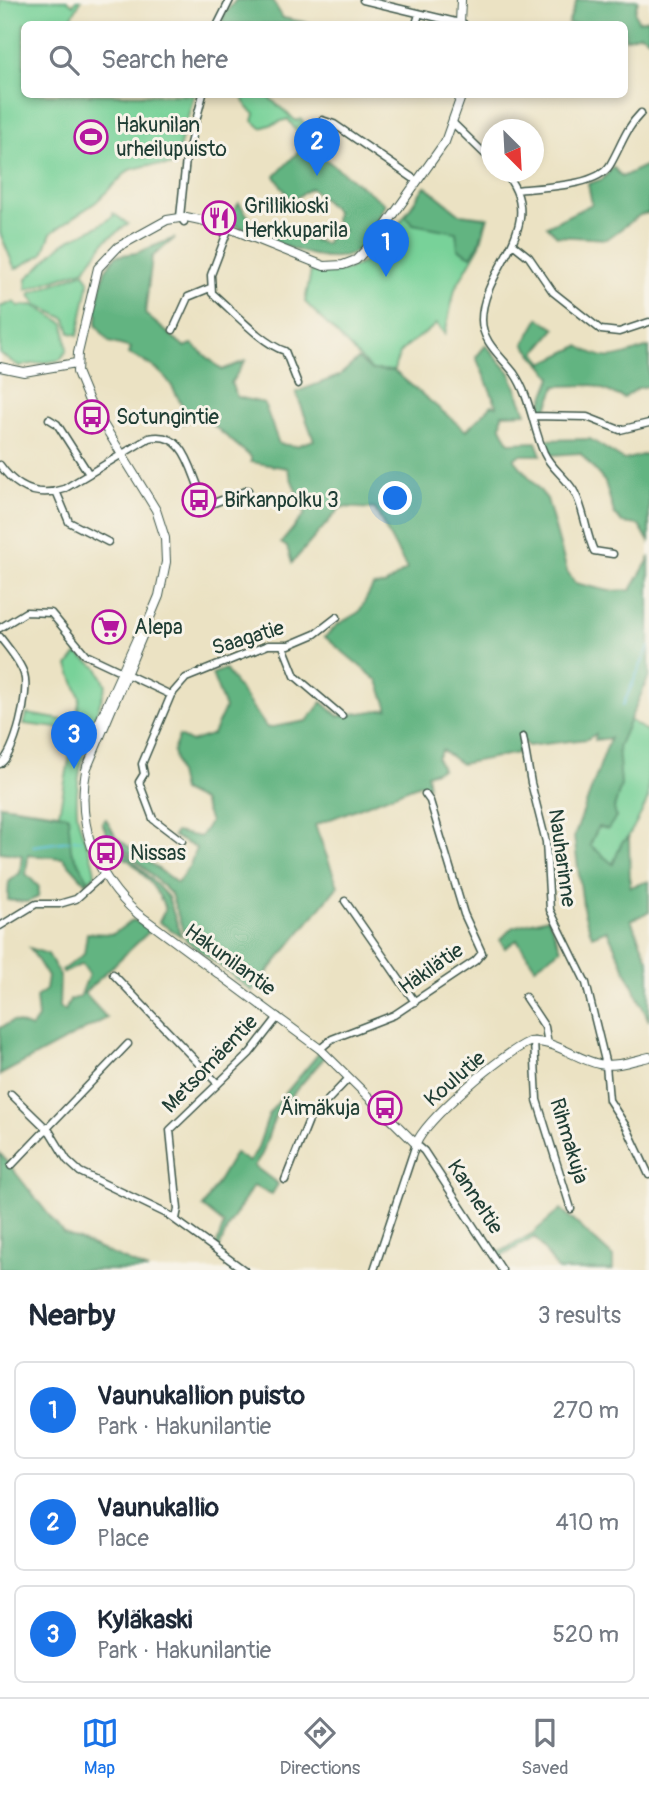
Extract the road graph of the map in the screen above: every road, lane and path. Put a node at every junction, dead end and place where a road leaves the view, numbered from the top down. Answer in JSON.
{"nodes":[{"id":1,"x":230,"y":0,"type":"edge"},
{"id":2,"x":363,"y":0,"type":"edge"},
{"id":3,"x":463,"y":0,"type":"edge"},
{"id":4,"x":419,"y":14,"type":"junction"},
{"id":5,"x":220,"y":21,"type":"edge"},
{"id":6,"x":417,"y":21,"type":"edge"},
{"id":7,"x":449,"y":21,"type":"edge"},
{"id":8,"x":462,"y":21,"type":"edge"},
{"id":9,"x":202,"y":98,"type":"edge"},
{"id":10,"x":460,"y":98,"type":"edge"},
{"id":11,"x":642,"y":113,"type":"dead end"},
{"id":12,"x":322,"y":120,"type":"dead end"},
{"id":13,"x":454,"y":124,"type":"junction"},
{"id":14,"x":481,"y":150,"type":"edge"},
{"id":15,"x":417,"y":181,"type":"junction"},
{"id":16,"x":511,"y":182,"type":"edge"},
{"id":17,"x":516,"y":190,"type":"junction"},
{"id":18,"x":184,"y":218,"type":"junction"},
{"id":19,"x":228,"y":230,"type":"junction"},
{"id":20,"x":514,"y":244,"type":"junction"},
{"id":21,"x":210,"y":288,"type":"junction"},
{"id":22,"x":649,"y":322,"type":"edge"},
{"id":23,"x":173,"y":330,"type":"dead end"},
{"id":24,"x":76,"y":363,"type":"junction"},
{"id":25,"x":0,"y":367,"type":"edge"},
{"id":26,"x":299,"y":384,"type":"dead end"},
{"id":27,"x":532,"y":416,"type":"junction"},
{"id":28,"x":49,"y":419,"type":"dead end"},
{"id":29,"x":649,"y":423,"type":"edge"},
{"id":30,"x":121,"y":454,"type":"junction"},
{"id":31,"x":0,"y":465,"type":"edge"},
{"id":32,"x":89,"y":474,"type":"junction"},
{"id":33,"x":56,"y":491,"type":"junction"},
{"id":34,"x":248,"y":491,"type":"dead end"},
{"id":35,"x":108,"y":542,"type":"dead end"},
{"id":36,"x":613,"y":554,"type":"dead end"},
{"id":37,"x":337,"y":617,"type":"dead end"},
{"id":38,"x":0,"y":628,"type":"edge"},
{"id":39,"x":0,"y":636,"type":"edge"},
{"id":40,"x":283,"y":646,"type":"junction"},
{"id":41,"x":124,"y":674,"type":"junction"},
{"id":42,"x":171,"y":695,"type":"junction"},
{"id":43,"x":342,"y":716,"type":"dead end"},
{"id":44,"x":523,"y":737,"type":"dead end"},
{"id":45,"x":0,"y":764,"type":"edge"},
{"id":46,"x":425,"y":794,"type":"dead end"},
{"id":47,"x":182,"y":841,"type":"dead end"},
{"id":48,"x":104,"y":874,"type":"junction"},
{"id":49,"x":345,"y":901,"type":"dead end"},
{"id":50,"x":0,"y":926,"type":"edge"},
{"id":51,"x":113,"y":974,"type":"dead end"},
{"id":52,"x":525,"y":997,"type":"dead end"},
{"id":53,"x":415,"y":1002,"type":"junction"},
{"id":54,"x":278,"y":1017,"type":"junction"},
{"id":55,"x":534,"y":1041,"type":"junction"},
{"id":56,"x":128,"y":1044,"type":"dead end"},
{"id":57,"x":548,"y":1044,"type":"junction"},
{"id":58,"x":320,"y":1049,"type":"junction"},
{"id":59,"x":649,"y":1057,"type":"edge"},
{"id":60,"x":606,"y":1065,"type":"junction"},
{"id":61,"x":349,"y":1078,"type":"junction"},
{"id":62,"x":218,"y":1084,"type":"junction"},
{"id":63,"x":11,"y":1094,"type":"dead end"},
{"id":64,"x":46,"y":1129,"type":"junction"},
{"id":65,"x":416,"y":1144,"type":"junction"},
{"id":66,"x":11,"y":1166,"type":"dead end"},
{"id":67,"x":649,"y":1175,"type":"edge"},
{"id":68,"x":285,"y":1180,"type":"dead end"},
{"id":69,"x":571,"y":1209,"type":"dead end"},
{"id":70,"x":176,"y":1219,"type":"junction"},
{"id":71,"x":244,"y":1270,"type":"edge"},
{"id":72,"x":374,"y":1270,"type":"edge"},
{"id":73,"x":502,"y":1270,"type":"edge"}],
"edges":[{"from":1,"to":5,"type":"street"},
{"from":2,"to":4,"type":"street"},
{"from":3,"to":8,"type":"street"},
{"from":4,"to":6,"type":"street"},
{"from":4,"to":7,"type":"street"},
{"from":9,"to":18,"type":"street"},
{"from":10,"to":13,"type":"street"},
{"from":11,"to":17,"type":"street"},
{"from":12,"to":15,"type":"street"},
{"from":13,"to":14,"type":"street"},
{"from":13,"to":15,"type":"street"},
{"from":15,"to":19,"type":"street"},
{"from":16,"to":17,"type":"street"},
{"from":17,"to":20,"type":"street"},
{"from":18,"to":19,"type":"street"},
{"from":18,"to":24,"type":"street"},
{"from":19,"to":21,"type":"street"},
{"from":20,"to":22,"type":"street"},
{"from":20,"to":27,"type":"street"},
{"from":21,"to":23,"type":"street"},
{"from":21,"to":26,"type":"street"},
{"from":24,"to":25,"type":"street"},
{"from":24,"to":30,"type":"street","name":"Hakunilantie"},
{"from":27,"to":29,"type":"street"},
{"from":27,"to":36,"type":"street"},
{"from":28,"to":32,"type":"street"},
{"from":30,"to":32,"type":"street"},
{"from":30,"to":34,"type":"street"},
{"from":30,"to":41,"type":"street","name":"Hakunilantie"},
{"from":31,"to":33,"type":"street"},
{"from":32,"to":33,"type":"street"},
{"from":33,"to":35,"type":"street"},
{"from":37,"to":40,"type":"street","name":"Saagatie"},
{"from":38,"to":41,"type":"street"},
{"from":39,"to":45,"type":"street"},
{"from":40,"to":42,"type":"street","name":"Saagatie"},
{"from":40,"to":43,"type":"street"},
{"from":41,"to":42,"type":"street"},
{"from":41,"to":48,"type":"street","name":"Hakunilantie"},
{"from":42,"to":47,"type":"street","name":"Saagatie"},
{"from":44,"to":60,"type":"street","name":"Nauharinne"},
{"from":46,"to":53,"type":"street","name":"Häkilätie"},
{"from":48,"to":50,"type":"street"},
{"from":48,"to":54,"type":"street","name":"Hakunilantie"},
{"from":49,"to":53,"type":"street"},
{"from":51,"to":62,"type":"street"},
{"from":52,"to":57,"type":"street"},
{"from":53,"to":58,"type":"street","name":"Häkilätie"},
{"from":54,"to":58,"type":"street","name":"Hakunilantie"},
{"from":54,"to":62,"type":"street","name":"Metsomäentie"},
{"from":55,"to":57,"type":"street"},
{"from":55,"to":65,"type":"street","name":"Koulutie"},
{"from":55,"to":69,"type":"street","name":"Rihmakuja"},
{"from":56,"to":64,"type":"street"},
{"from":57,"to":60,"type":"street"},
{"from":58,"to":61,"type":"street","name":"Hakunilantie"},
{"from":59,"to":60,"type":"street"},
{"from":60,"to":67,"type":"street","name":"Nauharinne"},
{"from":61,"to":65,"type":"street","name":"Hakunilantie"},
{"from":61,"to":68,"type":"street"},
{"from":62,"to":70,"type":"street","name":"Metsomäentie"},
{"from":63,"to":64,"type":"street"},
{"from":64,"to":66,"type":"street"},
{"from":64,"to":70,"type":"street"},
{"from":65,"to":72,"type":"street","name":"Koulutie"},
{"from":65,"to":73,"type":"street","name":"Kanneltie"},
{"from":70,"to":71,"type":"street"}]}
